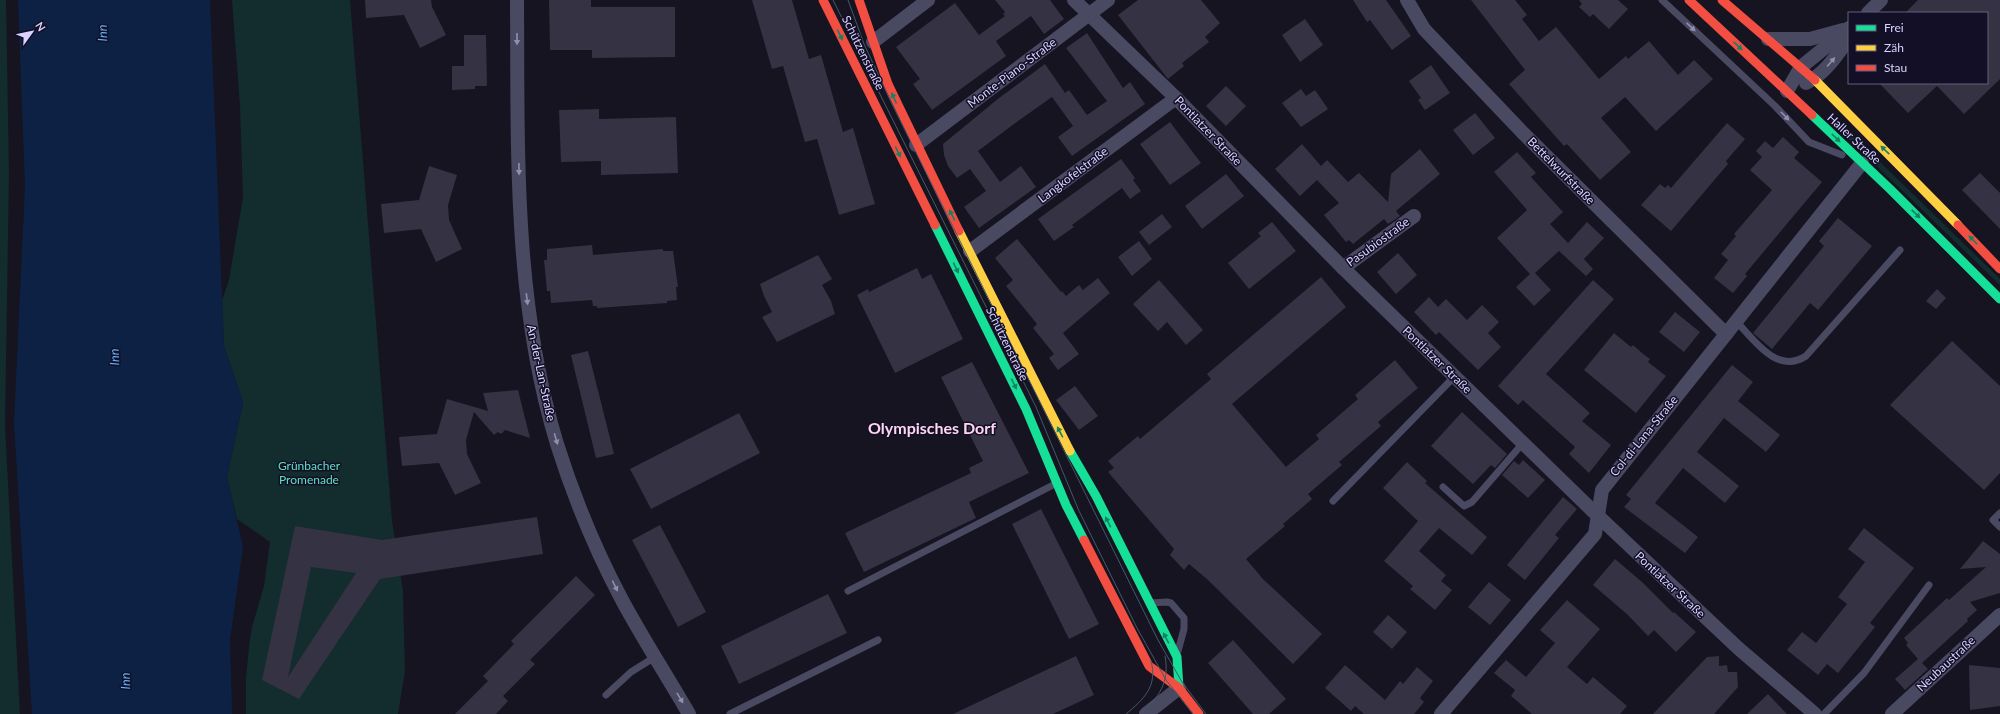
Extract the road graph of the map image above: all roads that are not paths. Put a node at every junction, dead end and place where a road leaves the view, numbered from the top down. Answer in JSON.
{"nodes":[{"id":1,"x":517,"y":0,"type":"edge"},
{"id":2,"x":823,"y":0,"type":"edge"},
{"id":3,"x":859,"y":0,"type":"edge"},
{"id":4,"x":928,"y":0,"type":"edge"},
{"id":5,"x":1074,"y":0,"type":"edge"},
{"id":6,"x":1108,"y":0,"type":"edge"},
{"id":7,"x":1407,"y":0,"type":"edge"},
{"id":8,"x":1662,"y":0,"type":"edge"},
{"id":9,"x":1689,"y":0,"type":"edge"},
{"id":10,"x":1722,"y":0,"type":"edge"},
{"id":11,"x":1881,"y":0,"type":"edge"},
{"id":12,"x":1869,"y":12,"type":"edge"},
{"id":13,"x":1090,"y":14,"type":"junction"},
{"id":14,"x":1848,"y":28,"type":"edge"},
{"id":15,"x":1848,"y":29,"type":"edge"},
{"id":16,"x":1768,"y":39,"type":"junction"},
{"id":17,"x":1848,"y":39,"type":"edge"},
{"id":18,"x":873,"y":42,"type":"junction"},
{"id":19,"x":1800,"y":67,"type":"junction"},
{"id":20,"x":1813,"y":80,"type":"junction"},
{"id":21,"x":1787,"y":92,"type":"junction"},
{"id":22,"x":1176,"y":98,"type":"junction"},
{"id":23,"x":916,"y":145,"type":"junction"},
{"id":24,"x":1862,"y":163,"type":"junction"},
{"id":25,"x":1414,"y":216,"type":"dead end"},
{"id":26,"x":1900,"y":250,"type":"dead end"},
{"id":27,"x":970,"y":251,"type":"junction"},
{"id":28,"x":1342,"y":268,"type":"junction"},
{"id":29,"x":2000,"y":269,"type":"edge"},
{"id":30,"x":2000,"y":299,"type":"edge"},
{"id":31,"x":1736,"y":321,"type":"junction"},
{"id":32,"x":1726,"y":334,"type":"junction"},
{"id":33,"x":1454,"y":377,"type":"junction"},
{"id":34,"x":1522,"y":443,"type":"junction"},
{"id":35,"x":1057,"y":483,"type":"junction"},
{"id":36,"x":1443,"y":487,"type":"dead end"},
{"id":37,"x":1333,"y":501,"type":"dead end"},
{"id":38,"x":2000,"y":513,"type":"edge"},
{"id":39,"x":1597,"y":515,"type":"junction"},
{"id":40,"x":2000,"y":527,"type":"edge"},
{"id":41,"x":1930,"y":584,"type":"dead end"},
{"id":42,"x":848,"y":591,"type":"dead end"},
{"id":43,"x":1149,"y":603,"type":"junction"},
{"id":44,"x":2000,"y":615,"type":"edge"},
{"id":45,"x":878,"y":640,"type":"dead end"},
{"id":46,"x":655,"y":657,"type":"junction"},
{"id":47,"x":1177,"y":657,"type":"junction"},
{"id":48,"x":1179,"y":688,"type":"junction"},
{"id":49,"x":606,"y":695,"type":"dead end"},
{"id":50,"x":1810,"y":713,"type":"edge"},
{"id":51,"x":689,"y":714,"type":"edge"},
{"id":52,"x":730,"y":714,"type":"edge"},
{"id":53,"x":1146,"y":714,"type":"edge"},
{"id":54,"x":1199,"y":714,"type":"edge"},
{"id":55,"x":1441,"y":714,"type":"edge"},
{"id":56,"x":1824,"y":714,"type":"edge"},
{"id":57,"x":1892,"y":714,"type":"edge"}],
"edges":[{"from":1,"to":46,"type":"street","name":"An-der-Lan-Straße","one_way":true},
{"from":2,"to":35,"type":"street","name":"Schützenstraße","one_way":true},
{"from":3,"to":18,"type":"street","name":"Schützenstraße"},
{"from":4,"to":18,"type":"street"},
{"from":5,"to":13,"type":"street","name":"Pontlatzer Straße"},
{"from":6,"to":13,"type":"street","name":"Monte-Piano-Straße"},
{"from":7,"to":32,"type":"street","name":"Bettelwurfstraße"},
{"from":8,"to":24,"type":"lane","one_way":true},
{"from":9,"to":21,"type":"street","name":"Haller Straße","one_way":true},
{"from":10,"to":16,"type":"street","name":"Haller Straße"},
{"from":11,"to":12,"type":"street"},
{"from":13,"to":22,"type":"street","name":"Pontlatzer Straße"},
{"from":13,"to":23,"type":"street","name":"Monte-Piano-Straße"},
{"from":14,"to":16,"type":"street"},
{"from":15,"to":19,"type":"street"},
{"from":16,"to":19,"type":"street","name":"Haller Straße"},
{"from":20,"to":17,"type":"street","one_way":true},
{"from":23,"to":18,"type":"street","name":"Schützenstraße","one_way":true},
{"from":19,"to":20,"type":"street","name":"Haller Straße"},
{"from":19,"to":21,"type":"street"},
{"from":20,"to":21,"type":"street"},
{"from":29,"to":20,"type":"street","name":"Haller Straße","one_way":true},
{"from":21,"to":24,"type":"street","name":"Haller Straße","one_way":true},
{"from":22,"to":27,"type":"street","name":"Langkofelstraße"},
{"from":22,"to":28,"type":"street","name":"Pontlatzer Straße"},
{"from":27,"to":23,"type":"street","name":"Schützenstraße","one_way":true},
{"from":24,"to":30,"type":"street","name":"Haller Straße","one_way":true},
{"from":24,"to":31,"type":"street","name":"Col-di-Lana-Straße"},
{"from":25,"to":28,"type":"street","name":"Pasubiostraße"},
{"from":26,"to":31,"type":"lane"},
{"from":43,"to":27,"type":"street","name":"Schützenstraße","one_way":true},
{"from":28,"to":33,"type":"street","name":"Pontlatzer Straße"},
{"from":31,"to":32,"type":"street","name":"Col-di-Lana-Straße"},
{"from":32,"to":39,"type":"street","name":"Col-di-Lana-Straße"},
{"from":33,"to":34,"type":"street","name":"Pontlatzer Straße"},
{"from":33,"to":37,"type":"lane"},
{"from":34,"to":36,"type":"lane"},
{"from":34,"to":39,"type":"street","name":"Pontlatzer Straße"},
{"from":35,"to":42,"type":"lane"},
{"from":35,"to":48,"type":"street","name":"Schützenstraße"},
{"from":38,"to":40,"type":"lane"},
{"from":39,"to":50,"type":"street","name":"Pontlatzer Straße"},
{"from":39,"to":55,"type":"street","name":"Col-di-Lana-Straße"},
{"from":41,"to":56,"type":"lane"},
{"from":47,"to":43,"type":"street","name":"Schützenstraße","one_way":true},
{"from":43,"to":47,"type":"lane"},
{"from":44,"to":57,"type":"street","name":"Neubaustraße"},
{"from":45,"to":52,"type":"lane"},
{"from":46,"to":49,"type":"lane"},
{"from":46,"to":51,"type":"street","name":"An-der-Lan-Straße","one_way":true},
{"from":47,"to":48,"type":"street","name":"Schützenstraße"},
{"from":48,"to":53,"type":"street"},
{"from":48,"to":54,"type":"street","name":"Schützenstraße"}]}
